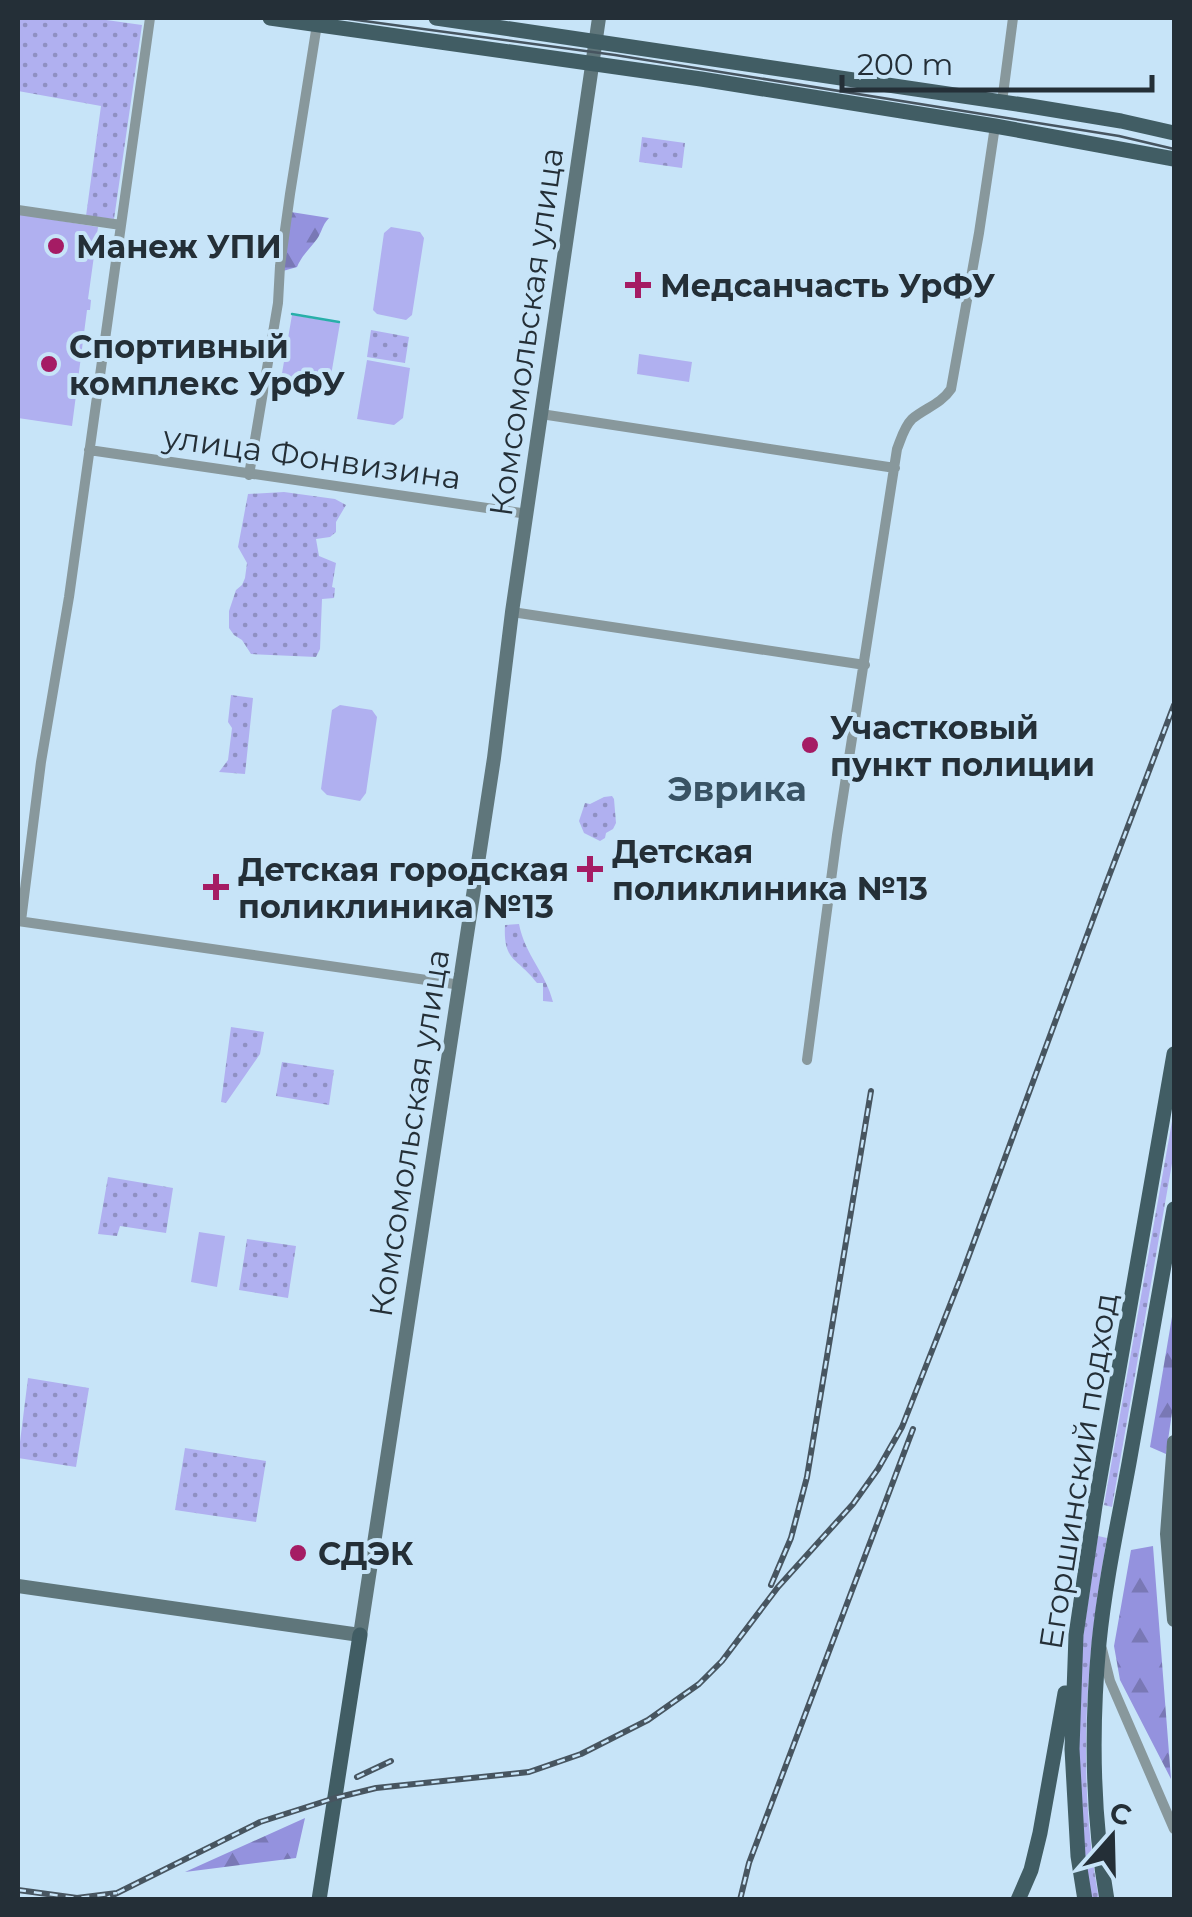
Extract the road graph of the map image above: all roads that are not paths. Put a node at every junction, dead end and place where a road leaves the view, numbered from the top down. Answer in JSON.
{"nodes":[{"id":1,"x":150,"y":18,"type":"edge"},
{"id":2,"x":270,"y":18,"type":"edge"},
{"id":3,"x":436,"y":18,"type":"edge"},
{"id":4,"x":599,"y":18,"type":"edge"},
{"id":5,"x":1014,"y":18,"type":"edge"},
{"id":6,"x":317,"y":21,"type":"edge"},
{"id":7,"x":596,"y":41,"type":"junction"},
{"id":8,"x":593,"y":64,"type":"junction"},
{"id":9,"x":1002,"y":102,"type":"junction"},
{"id":10,"x":995,"y":126,"type":"junction"},
{"id":11,"x":1174,"y":133,"type":"edge"},
{"id":12,"x":1174,"y":158,"type":"edge"},
{"id":13,"x":18,"y":210,"type":"edge"},
{"id":14,"x":120,"y":225,"type":"junction"},
{"id":15,"x":541,"y":414,"type":"junction"},
{"id":16,"x":89,"y":450,"type":"junction"},
{"id":17,"x":895,"y":468,"type":"junction"},
{"id":18,"x":249,"y":474,"type":"junction"},
{"id":19,"x":528,"y":514,"type":"junction"},
{"id":20,"x":512,"y":612,"type":"junction"},
{"id":21,"x":865,"y":666,"type":"junction"},
{"id":22,"x":19,"y":921,"type":"edge"},
{"id":23,"x":461,"y":985,"type":"junction"},
{"id":24,"x":1174,"y":1054,"type":"edge"},
{"id":25,"x":806,"y":1060,"type":"dead end"},
{"id":26,"x":1174,"y":1210,"type":"edge"},
{"id":27,"x":1174,"y":1442,"type":"edge"},
{"id":28,"x":18,"y":1586,"type":"edge"},
{"id":29,"x":1174,"y":1620,"type":"edge"},
{"id":30,"x":360,"y":1635,"type":"junction"},
{"id":31,"x":1076,"y":1635,"type":"junction"},
{"id":32,"x":1100,"y":1641,"type":"junction"},
{"id":33,"x":1163,"y":1806,"type":"junction"},
{"id":34,"x":1174,"y":1815,"type":"edge"},
{"id":35,"x":1174,"y":1829,"type":"edge"},
{"id":36,"x":318,"y":1900,"type":"edge"},
{"id":37,"x":1018,"y":1900,"type":"edge"},
{"id":38,"x":1085,"y":1900,"type":"edge"},
{"id":39,"x":1107,"y":1900,"type":"edge"}],
"edges":[{"from":1,"to":14,"type":"street"},
{"from":2,"to":6,"type":"main road"},
{"from":3,"to":7,"type":"main road"},
{"from":4,"to":7,"type":"main road","name":"Комсомольская улица"},
{"from":5,"to":9,"type":"street"},
{"from":6,"to":8,"type":"main road"},
{"from":6,"to":18,"type":"street"},
{"from":7,"to":8,"type":"main road","name":"Комсомольская улица"},
{"from":7,"to":9,"type":"main road"},
{"from":8,"to":10,"type":"main road"},
{"from":8,"to":15,"type":"main road","name":"Комсомольская улица"},
{"from":9,"to":11,"type":"main road"},
{"from":10,"to":12,"type":"main road"},
{"from":10,"to":17,"type":"street"},
{"from":13,"to":14,"type":"street"},
{"from":14,"to":16,"type":"street"},
{"from":15,"to":17,"type":"street"},
{"from":15,"to":19,"type":"main road","name":"Комсомольская улица"},
{"from":16,"to":18,"type":"street","name":"улица Фонвизина"},
{"from":16,"to":22,"type":"street"},
{"from":17,"to":21,"type":"street"},
{"from":18,"to":19,"type":"street","name":"улица Фонвизина"},
{"from":19,"to":20,"type":"main road","name":"Комсомольская улица"},
{"from":20,"to":21,"type":"street"},
{"from":20,"to":23,"type":"main road","name":"Комсомольская улица"},
{"from":21,"to":25,"type":"street"},
{"from":22,"to":23,"type":"street"},
{"from":23,"to":30,"type":"main road","name":"Комсомольская улица"},
{"from":24,"to":31,"type":"main road","name":"Егоршинский подход"},
{"from":26,"to":32,"type":"main road","name":"Егоршинский подход"},
{"from":27,"to":29,"type":"main road"},
{"from":28,"to":30,"type":"main road"},
{"from":30,"to":36,"type":"main road","name":"Комсомольская улица"},
{"from":31,"to":37,"type":"main road"},
{"from":31,"to":38,"type":"main road","name":"Егоршинский подход"},
{"from":32,"to":33,"type":"street"},
{"from":32,"to":39,"type":"main road","name":"Егоршинский подход"},
{"from":33,"to":34,"type":"street"},
{"from":33,"to":35,"type":"street"}]}
